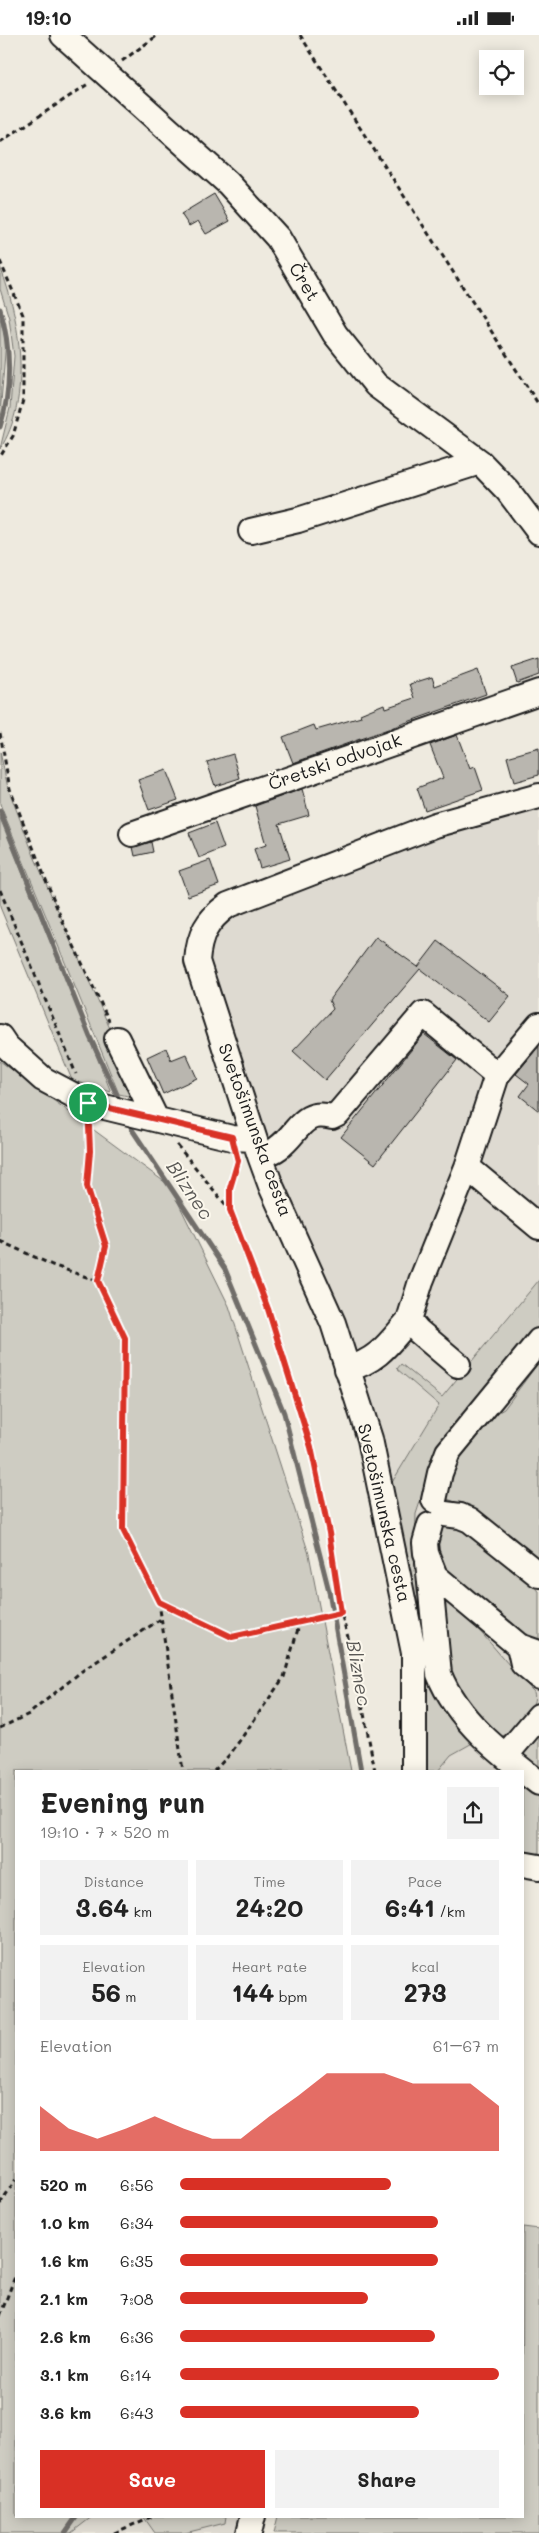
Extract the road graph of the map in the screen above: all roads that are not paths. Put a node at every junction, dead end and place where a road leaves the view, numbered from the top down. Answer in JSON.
{"nodes":[{"id":1,"x":63,"y":35,"type":"edge"},
{"id":2,"x":480,"y":462,"type":"junction"},
{"id":3,"x":251,"y":531,"type":"dead end"},
{"id":4,"x":539,"y":532,"type":"edge"},
{"id":5,"x":539,"y":692,"type":"edge"},
{"id":6,"x":539,"y":796,"type":"edge"},
{"id":7,"x":132,"y":834,"type":"dead end"},
{"id":8,"x":539,"y":1025,"type":"edge"},
{"id":9,"x":0,"y":1037,"type":"edge"},
{"id":10,"x":117,"y":1039,"type":"road end"},
{"id":11,"x":497,"y":1075,"type":"junction"},
{"id":12,"x":149,"y":1117,"type":"junction"},
{"id":13,"x":249,"y":1144,"type":"junction"},
{"id":14,"x":467,"y":1167,"type":"junction"},
{"id":15,"x":539,"y":1227,"type":"edge"},
{"id":16,"x":409,"y":1320,"type":"junction"},
{"id":17,"x":539,"y":1341,"type":"edge"},
{"id":18,"x":458,"y":1365,"type":"dead end"},
{"id":19,"x":347,"y":1369,"type":"junction"},
{"id":20,"x":436,"y":1513,"type":"junction"},
{"id":21,"x":428,"y":1563,"type":"junction"},
{"id":22,"x":539,"y":1575,"type":"edge"},
{"id":23,"x":529,"y":1650,"type":"edge"},
{"id":24,"x":539,"y":1677,"type":"edge"},
{"id":25,"x":539,"y":1716,"type":"edge"},
{"id":26,"x":505,"y":1756,"type":"junction"},
{"id":27,"x":414,"y":1770,"type":"edge"},
{"id":28,"x":523,"y":1770,"type":"edge"},
{"id":29,"x":524,"y":1771,"type":"edge"},
{"id":30,"x":539,"y":1783,"type":"edge"},
{"id":31,"x":524,"y":1864,"type":"edge"},
{"id":32,"x":539,"y":1867,"type":"edge"},
{"id":33,"x":253,"y":2518,"type":"edge"},
{"id":34,"x":249,"y":2533,"type":"edge"}],
"edges":[{"from":1,"to":2,"type":"street","name":"Čret"},
{"from":2,"to":3,"type":"street"},
{"from":2,"to":4,"type":"street","name":"Čret"},
{"from":5,"to":7,"type":"street","name":"Čretski odvojak"},
{"from":6,"to":13,"type":"street","name":"Svetošimunska cesta"},
{"from":8,"to":11,"type":"street"},
{"from":9,"to":12,"type":"street"},
{"from":10,"to":12,"type":"street"},
{"from":11,"to":13,"type":"street"},
{"from":11,"to":14,"type":"street"},
{"from":12,"to":13,"type":"street"},
{"from":13,"to":19,"type":"street","name":"Svetošimunska cesta"},
{"from":14,"to":15,"type":"street"},
{"from":14,"to":16,"type":"street"},
{"from":16,"to":18,"type":"street"},
{"from":16,"to":19,"type":"street"},
{"from":17,"to":20,"type":"street"},
{"from":19,"to":27,"type":"street","name":"Svetošimunska cesta"},
{"from":20,"to":21,"type":"street"},
{"from":20,"to":22,"type":"street"},
{"from":21,"to":23,"type":"street"},
{"from":21,"to":26,"type":"street"},
{"from":23,"to":24,"type":"street"},
{"from":25,"to":26,"type":"street"},
{"from":26,"to":28,"type":"street"},
{"from":29,"to":30,"type":"street"},
{"from":31,"to":32,"type":"street"},
{"from":33,"to":34,"type":"street"}]}
